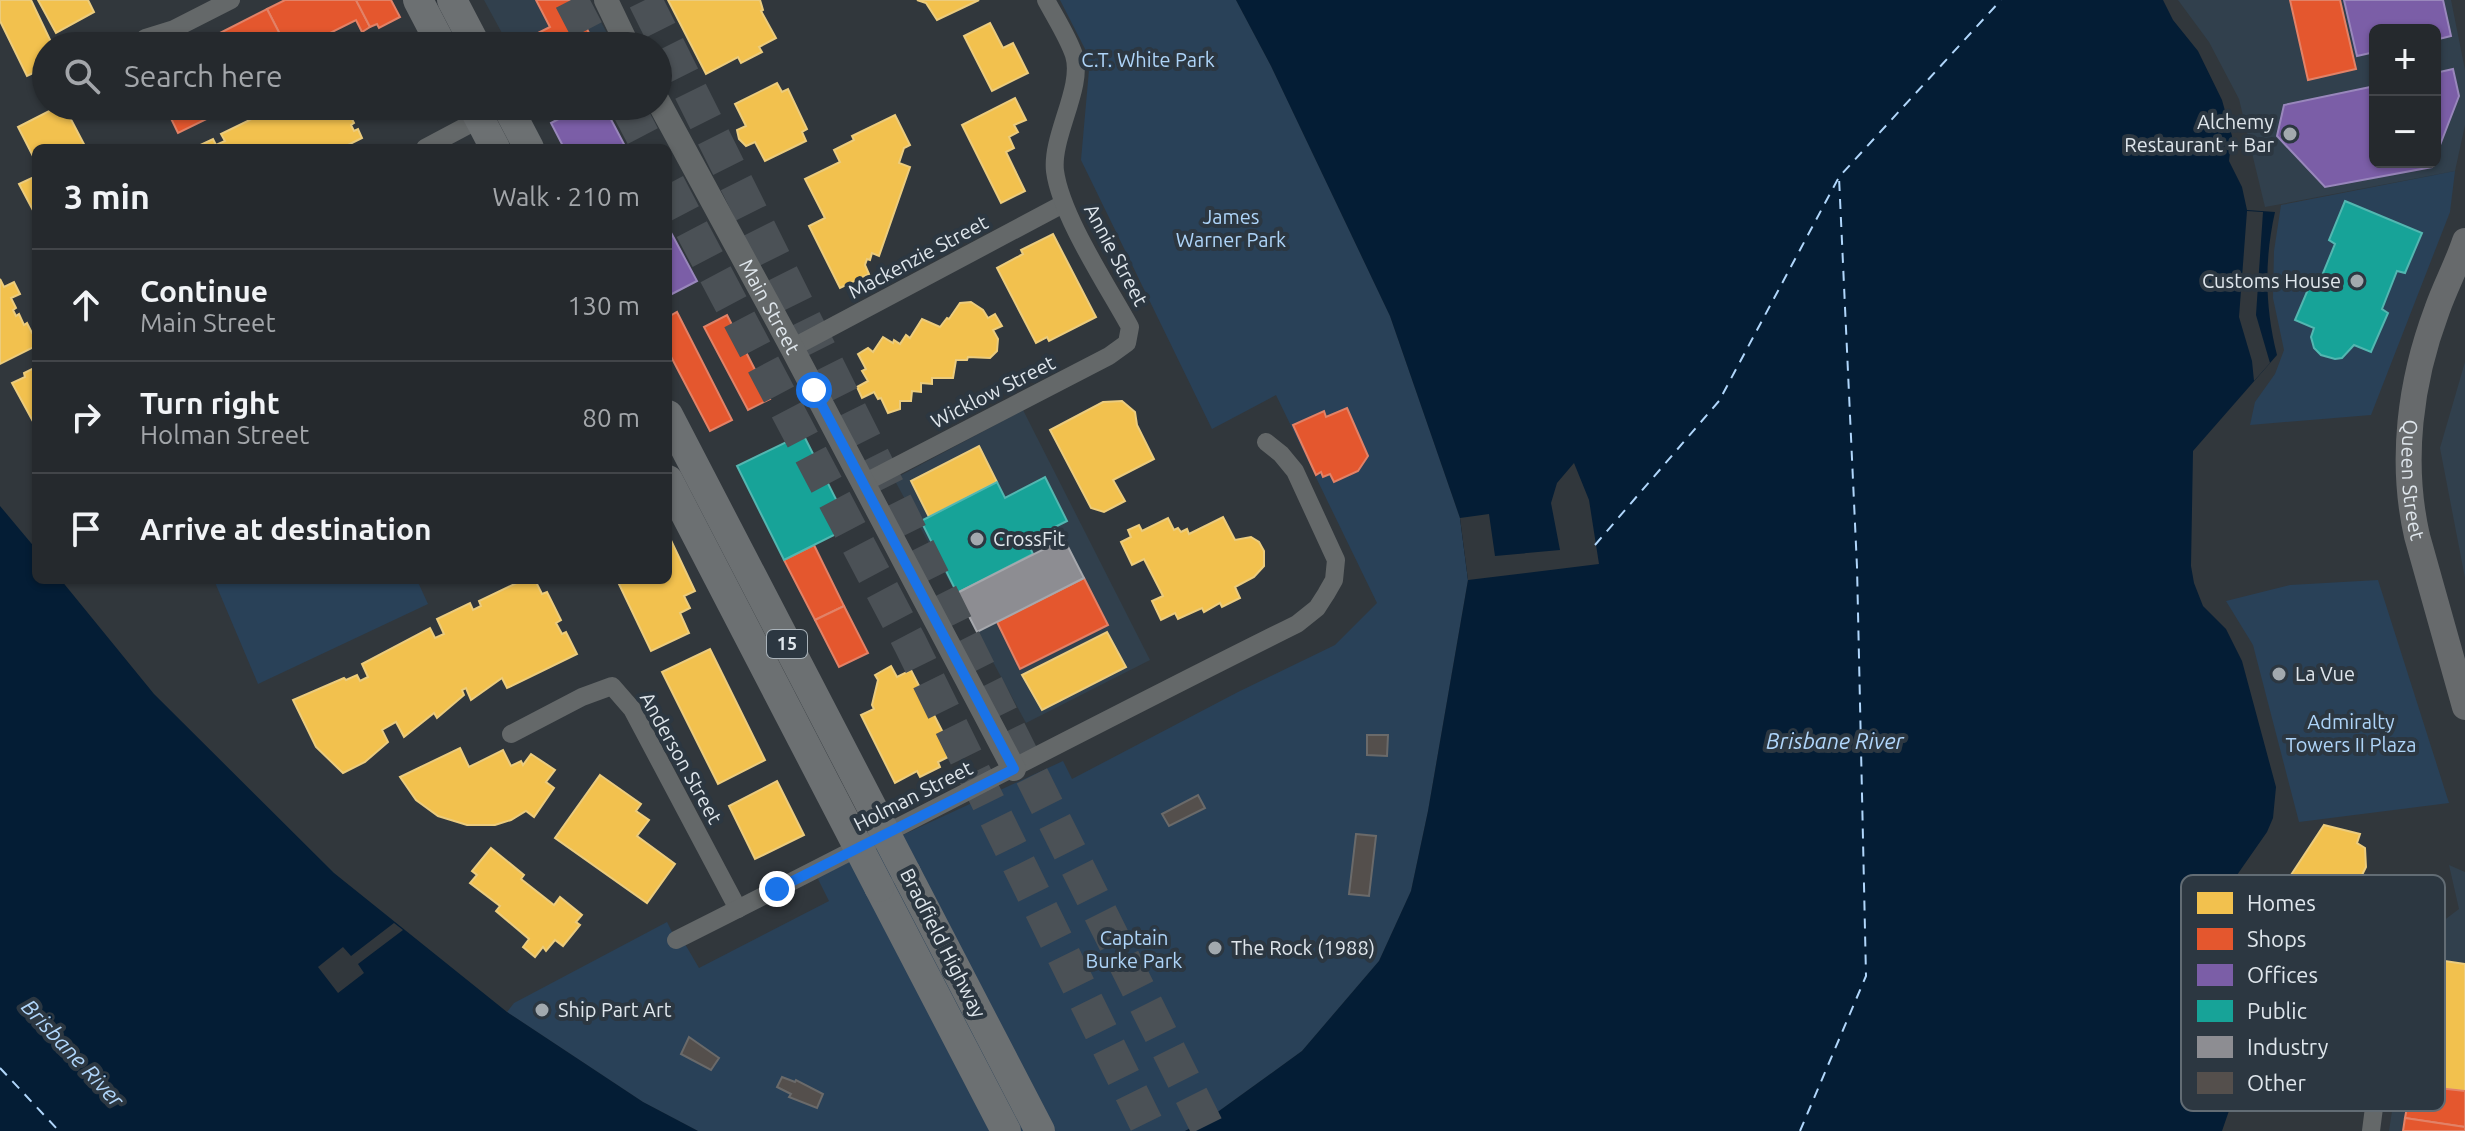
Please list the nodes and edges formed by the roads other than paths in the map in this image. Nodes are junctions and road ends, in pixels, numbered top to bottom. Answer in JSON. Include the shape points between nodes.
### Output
{"nodes":[{"id":1,"x":231,"y":0,"type":"edge"},
{"id":2,"x":418,"y":0,"type":"edge"},
{"id":3,"x":452,"y":0,"type":"edge"},
{"id":4,"x":606,"y":0,"type":"edge"},
{"id":5,"x":1046,"y":0,"type":"edge"},
{"id":6,"x":164,"y":32,"type":"edge"},
{"id":7,"x":435,"y":32,"type":"edge"},
{"id":8,"x":469,"y":32,"type":"edge"},
{"id":9,"x":619,"y":32,"type":"edge"},
{"id":10,"x":479,"y":120,"type":"edge"},
{"id":11,"x":480,"y":120,"type":"edge"},
{"id":12,"x":514,"y":120,"type":"edge"},
{"id":13,"x":668,"y":120,"type":"edge"},
{"id":14,"x":433,"y":144,"type":"edge"},
{"id":15,"x":493,"y":144,"type":"edge"},
{"id":16,"x":527,"y":144,"type":"edge"},
{"id":17,"x":1063,"y":204,"type":"junction"},
{"id":18,"x":2463,"y":249,"type":"edge"},
{"id":19,"x":1130,"y":327,"type":"joint"},
{"id":20,"x":792,"y":348,"type":"junction"},
{"id":21,"x":672,"y":423,"type":"edge"},
{"id":22,"x":1266,"y":442,"type":"dead end"},
{"id":23,"x":862,"y":484,"type":"junction"},
{"id":24,"x":672,"y":488,"type":"edge"},
{"id":25,"x":2465,"y":707,"type":"edge"},
{"id":26,"x":511,"y":734,"type":"dead end"},
{"id":27,"x":1014,"y":769,"type":"junction"},
{"id":28,"x":738,"y":909,"type":"junction"},
{"id":29,"x":676,"y":940,"type":"dead end"},
{"id":30,"x":2374,"y":1111,"type":"edge"},
{"id":31,"x":1006,"y":1131,"type":"edge"},
{"id":32,"x":1040,"y":1131,"type":"edge"},
{"id":33,"x":2371,"y":1131,"type":"edge"}],
"edges":[{"from":1,"to":6,"type":"street"},
{"from":2,"to":7,"type":"highway"},
{"from":3,"to":8,"type":"highway"},
{"from":4,"to":9,"type":"street"},
{"from":5,"to":17,"type":"street","name":"Annie Street","via":[[1075,57],[1055,154]]},
{"from":10,"to":14,"type":"street"},
{"from":11,"to":15,"type":"highway","bridge":true},
{"from":12,"to":16,"type":"highway"},
{"from":13,"to":20,"type":"street","name":"Main Street"},
{"from":17,"to":19,"type":"street","name":"Annie Street"},
{"from":17,"to":20,"type":"street","name":"Mackenzie Street"},
{"from":18,"to":25,"type":"main road","name":"Queen Street","via":[[2420,363],[2408,461],[2417,536]]},
{"from":19,"to":23,"type":"street","name":"Wicklow Street","via":[[1127,343],[1109,356]]},
{"from":20,"to":23,"type":"street","name":"Main Street"},
{"from":21,"to":32,"type":"highway","name":"Bradfield Highway","number":"15","bridge":true},
{"from":22,"to":27,"type":"street","name":"Holman Street","via":[[1295,471],[1336,560],[1334,580],[1317,608],[1297,624]]},
{"from":23,"to":27,"type":"street","name":"Main Street"},
{"from":24,"to":31,"type":"highway","name":"Bradfield Highway","number":"15","bridge":true},
{"from":26,"to":28,"type":"street","name":"Anderson Street","via":[[612,686],[632,709]]},
{"from":27,"to":28,"type":"street","name":"Holman Street"},
{"from":28,"to":29,"type":"street","name":"Holman Street"},
{"from":30,"to":33,"type":"street"}]}
